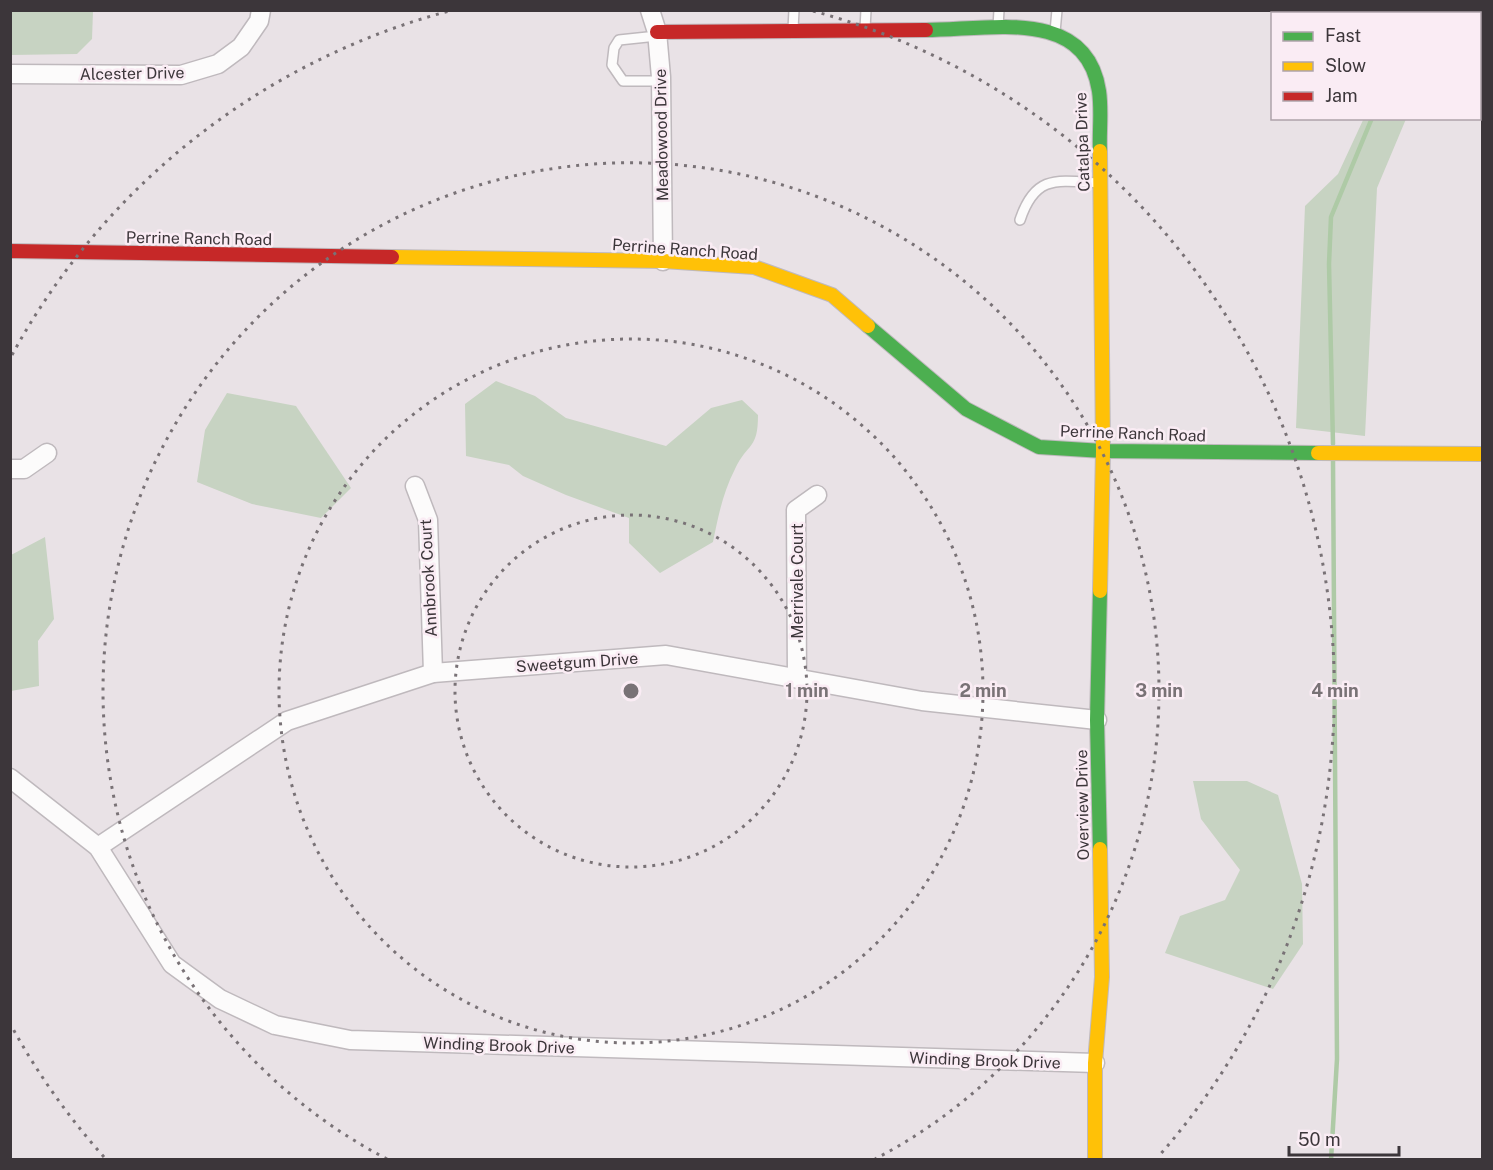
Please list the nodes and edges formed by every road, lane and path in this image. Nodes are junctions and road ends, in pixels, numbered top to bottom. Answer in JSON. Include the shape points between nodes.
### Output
{"nodes":[{"id":1,"x":261,"y":10,"type":"edge"},
{"id":2,"x":650,"y":10,"type":"edge"},
{"id":3,"x":794,"y":10,"type":"edge"},
{"id":4,"x":866,"y":10,"type":"edge"},
{"id":5,"x":999,"y":10,"type":"edge"},
{"id":6,"x":1057,"y":10,"type":"edge"},
{"id":7,"x":998,"y":29,"type":"junction"},
{"id":8,"x":793,"y":31,"type":"junction"},
{"id":9,"x":865,"y":31,"type":"junction"},
{"id":10,"x":1055,"y":33,"type":"junction"},
{"id":11,"x":657,"y":34,"type":"junction"},
{"id":12,"x":10,"y":74,"type":"edge"},
{"id":13,"x":661,"y":81,"type":"junction"},
{"id":14,"x":1100,"y":183,"type":"junction"},
{"id":15,"x":1020,"y":220,"type":"dead end"},
{"id":16,"x":10,"y":251,"type":"edge"},
{"id":17,"x":663,"y":261,"type":"junction"},
{"id":18,"x":1103,"y":451,"type":"junction"},
{"id":19,"x":47,"y":453,"type":"dead end"},
{"id":20,"x":1482,"y":454,"type":"edge"},
{"id":21,"x":10,"y":469,"type":"edge"},
{"id":22,"x":415,"y":486,"type":"dead end"},
{"id":23,"x":817,"y":495,"type":"dead end"},
{"id":24,"x":433,"y":673,"type":"junction"},
{"id":25,"x":797,"y":678,"type":"junction"},
{"id":26,"x":1097,"y":720,"type":"junction"},
{"id":27,"x":10,"y":778,"type":"edge"},
{"id":28,"x":98,"y":847,"type":"junction"},
{"id":29,"x":1095,"y":1063,"type":"junction"},
{"id":30,"x":1095,"y":1160,"type":"edge"}],
"edges":[{"from":1,"to":12,"type":"street","name":"Alcester Drive","via":[[259,21],[241,47],[218,64],[182,75]]},
{"from":2,"to":11,"type":"street","name":"Meadowood Drive"},
{"from":3,"to":8,"type":"lane"},
{"from":4,"to":9,"type":"lane"},
{"from":5,"to":7,"type":"lane"},
{"from":6,"to":10,"type":"lane"},
{"from":7,"to":9,"type":"street","name":"Catalpa Drive"},
{"from":7,"to":10,"type":"street","name":"Catalpa Drive"},
{"from":8,"to":9,"type":"street","name":"Catalpa Drive"},
{"from":8,"to":11,"type":"street","name":"Catalpa Drive"},
{"from":10,"to":14,"type":"street","name":"Catalpa Drive","via":[[1083,51],[1095,72],[1099,93]]},
{"from":11,"to":13,"type":"street","name":"Meadowood Drive"},
{"from":11,"to":13,"type":"lane","via":[[619,40],[612,65],[623,81]]},
{"from":13,"to":17,"type":"street","name":"Meadowood Drive"},
{"from":14,"to":15,"type":"lane","via":[[1045,183],[1026,201]]},
{"from":14,"to":18,"type":"street","name":"Catalpa Drive"},
{"from":16,"to":17,"type":"street","name":"Perrine Ranch Road"},
{"from":17,"to":18,"type":"street","name":"Perrine Ranch Road","via":[[754,267],[832,295],[966,409],[1039,447]]},
{"from":18,"to":20,"type":"street","name":"Perrine Ranch Road"},
{"from":18,"to":26,"type":"street","name":"Overview Drive"},
{"from":19,"to":21,"type":"street","via":[[24,469]]},
{"from":22,"to":24,"type":"street","name":"Annbrook Court","via":[[428,520]]},
{"from":23,"to":25,"type":"street","name":"Merrivale Court","via":[[796,510]]},
{"from":24,"to":25,"type":"street","name":"Sweetgum Drive","via":[[666,655]]},
{"from":24,"to":28,"type":"street","name":"Sweetgum Drive","via":[[287,721]]},
{"from":25,"to":26,"type":"street","name":"Sweetgum Drive","via":[[922,701]]},
{"from":26,"to":29,"type":"street","name":"Overview Drive","via":[[1102,977]]},
{"from":27,"to":28,"type":"street","name":"Winding Brook Drive"},
{"from":28,"to":29,"type":"street","name":"Winding Brook Drive","via":[[172,963],[219,999],[275,1025],[350,1040]]},
{"from":29,"to":30,"type":"street","name":"Overview Drive"}]}
